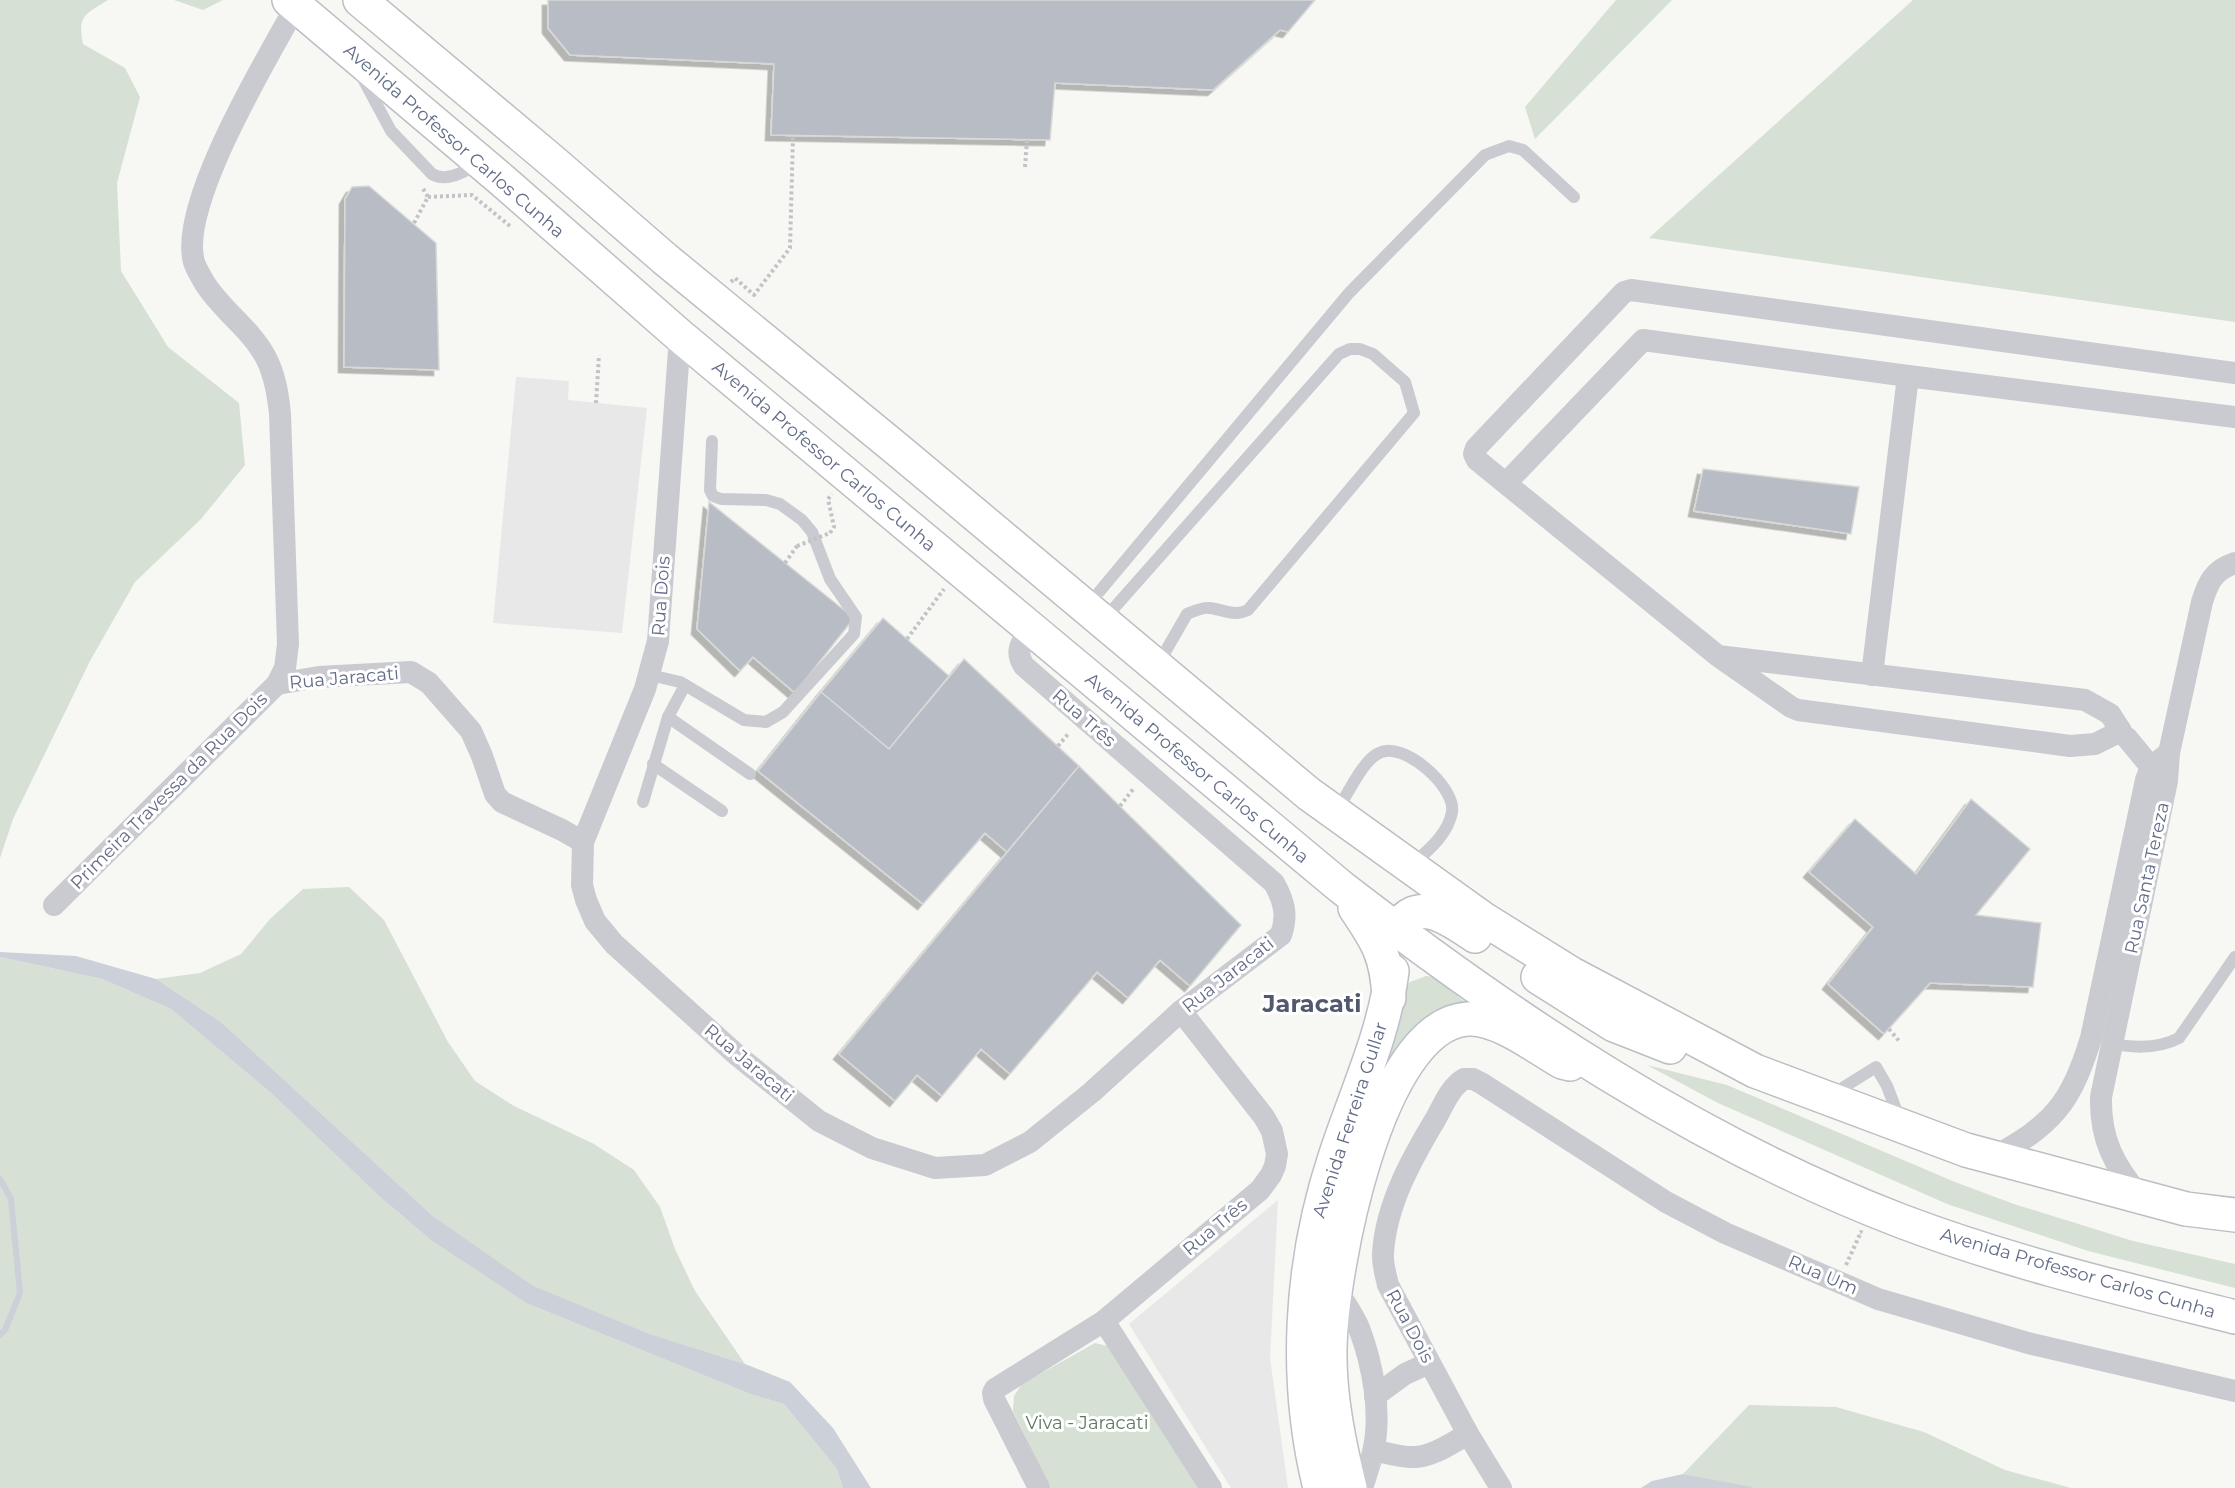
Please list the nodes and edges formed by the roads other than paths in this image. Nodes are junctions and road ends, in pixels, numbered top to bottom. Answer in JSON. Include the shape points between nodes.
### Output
{"nodes":[{"id":1,"x":292,"y":3,"type":"edge"},
{"id":2,"x":367,"y":3,"type":"edge"},
{"id":3,"x":1574,"y":197,"type":"dead end"},
{"id":4,"x":680,"y":336,"type":"junction"},
{"id":5,"x":2235,"y":373,"type":"edge"},
{"id":6,"x":1908,"y":376,"type":"junction"},
{"id":7,"x":2235,"y":417,"type":"edge"},
{"id":8,"x":711,"y":441,"type":"dead end"},
{"id":9,"x":1507,"y":482,"type":"junction"},
{"id":10,"x":2235,"y":563,"type":"edge"},
{"id":11,"x":1099,"y":592,"type":"dead end"},
{"id":12,"x":1114,"y":608,"type":"dead end"},
{"id":13,"x":1030,"y":629,"type":"junction"},
{"id":14,"x":1718,"y":656,"type":"junction"},
{"id":15,"x":1156,"y":667,"type":"junction"},
{"id":16,"x":650,"y":675,"type":"junction"},
{"id":17,"x":1872,"y":675,"type":"junction"},
{"id":18,"x":277,"y":684,"type":"junction"},
{"id":19,"x":686,"y":685,"type":"junction"},
{"id":20,"x":668,"y":717,"type":"junction"},
{"id":21,"x":2124,"y":734,"type":"junction"},
{"id":22,"x":2160,"y":760,"type":"junction"},
{"id":23,"x":653,"y":765,"type":"junction"},
{"id":24,"x":1199,"y":769,"type":"junction"},
{"id":25,"x":750,"y":774,"type":"dead end"},
{"id":26,"x":1176,"y":798,"type":"junction"},
{"id":27,"x":643,"y":802,"type":"dead end"},
{"id":28,"x":722,"y":811,"type":"dead end"},
{"id":29,"x":1335,"y":813,"type":"junction"},
{"id":30,"x":583,"y":842,"type":"junction"},
{"id":31,"x":1410,"y":867,"type":"junction"},
{"id":32,"x":1341,"y":887,"type":"junction"},
{"id":33,"x":1283,"y":898,"type":"joint"},
{"id":34,"x":54,"y":905,"type":"dead end"},
{"id":35,"x":1397,"y":930,"type":"junction"},
{"id":36,"x":2235,"y":957,"type":"edge"},
{"id":37,"x":1389,"y":998,"type":"junction"},
{"id":38,"x":1180,"y":1011,"type":"junction"},
{"id":39,"x":2101,"y":1041,"type":"junction"},
{"id":40,"x":1598,"y":1070,"type":"junction"},
{"id":41,"x":1755,"y":1071,"type":"junction"},
{"id":42,"x":1452,"y":1091,"type":"joint"},
{"id":43,"x":1826,"y":1099,"type":"junction"},
{"id":44,"x":1903,"y":1127,"type":"junction"},
{"id":45,"x":1993,"y":1157,"type":"junction"},
{"id":46,"x":2140,"y":1197,"type":"junction"},
{"id":47,"x":2187,"y":1209,"type":"junction"},
{"id":48,"x":2235,"y":1215,"type":"edge"},
{"id":49,"x":2235,"y":1222,"type":"edge"},
{"id":50,"x":1335,"y":1288,"type":"junction"},
{"id":51,"x":2131,"y":1290,"type":"junction"},
{"id":52,"x":2235,"y":1308,"type":"edge"},
{"id":53,"x":2235,"y":1317,"type":"edge"},
{"id":54,"x":1104,"y":1321,"type":"junction"},
{"id":55,"x":1429,"y":1363,"type":"junction"},
{"id":56,"x":2235,"y":1391,"type":"edge"},
{"id":57,"x":1375,"y":1396,"type":"junction"},
{"id":58,"x":1468,"y":1434,"type":"junction"},
{"id":59,"x":1374,"y":1450,"type":"junction"},
{"id":60,"x":1039,"y":1488,"type":"edge"},
{"id":61,"x":1211,"y":1488,"type":"edge"},
{"id":62,"x":1320,"y":1488,"type":"edge"},
{"id":63,"x":1350,"y":1488,"type":"edge"},
{"id":64,"x":1362,"y":1488,"type":"edge"},
{"id":65,"x":1501,"y":1488,"type":"edge"}],
"edges":[{"from":1,"to":4,"type":"main road","name":"Avenida Professor Carlos Cunha"},
{"from":1,"to":18,"type":"street","name":"Primeira Travessa da Rua Dois","via":[[201,196],[193,242],[194,262],[205,283],[265,356],[276,381],[288,644],[285,668]]},
{"from":2,"to":15,"type":"main road","via":[[665,259]]},
{"from":3,"to":11,"type":"lane","via":[[1523,150],[1509,146],[1485,155],[1349,292]]},
{"from":4,"to":13,"type":"main road","name":"Avenida Professor Carlos Cunha"},
{"from":4,"to":16,"type":"street","name":"Rua Dois","via":[[658,641]]},
{"from":5,"to":9,"type":"street","via":[[1627,291],[1476,448],[1477,460]]},
{"from":6,"to":7,"type":"street"},
{"from":6,"to":9,"type":"street","via":[[1643,340]]},
{"from":6,"to":17,"type":"street"},
{"from":8,"to":19,"type":"lane","via":[[713,496],[766,500],[780,504],[802,520],[812,532],[830,579],[856,617],[854,634],[783,712],[766,722],[744,720]]},
{"from":9,"to":14,"type":"street"},
{"from":10,"to":22,"type":"street","name":"Rua Santa Tereza","via":[[2214,574],[2207,586]]},
{"from":12,"to":15,"type":"lane","via":[[1339,354],[1360,349],[1373,354],[1405,382],[1414,413],[1248,610],[1232,614],[1208,608],[1187,614]]},
{"from":13,"to":24,"type":"main road","name":"Avenida Professor Carlos Cunha"},
{"from":13,"to":26,"type":"street","name":"Rua Três","via":[[1019,647],[1024,666]]},
{"from":14,"to":17,"type":"street"},
{"from":14,"to":21,"type":"street","via":[[1798,710],[2070,746],[2095,744]]},
{"from":15,"to":29,"type":"main road"},
{"from":16,"to":19,"type":"lane"},
{"from":16,"to":30,"type":"street","name":"Rua Dois"},
{"from":17,"to":21,"type":"street","via":[[2085,700],[2110,714]]},
{"from":18,"to":30,"type":"street","name":"Rua Jaracati","via":[[319,677],[411,672],[429,683],[471,731],[495,794],[502,802]]},
{"from":18,"to":34,"type":"street","name":"Primeira Travessa da Rua Dois"},
{"from":19,"to":20,"type":"lane"},
{"from":20,"to":23,"type":"lane"},
{"from":20,"to":25,"type":"lane"},
{"from":21,"to":22,"type":"street"},
{"from":22,"to":39,"type":"street","name":"Rua Santa Tereza","via":[[2167,781]]},
{"from":23,"to":27,"type":"lane"},
{"from":23,"to":28,"type":"lane"},
{"from":24,"to":26,"type":"street"},
{"from":24,"to":32,"type":"main road","name":"Avenida Professor Carlos Cunha"},
{"from":26,"to":33,"type":"street","name":"Rua Três","via":[[1274,883]]},
{"from":29,"to":31,"type":"main road"},
{"from":29,"to":31,"type":"lane","via":[[1368,760],[1378,753],[1396,750],[1411,758],[1444,787],[1452,811],[1441,837]]},
{"from":30,"to":38,"type":"street","name":"Rua Jaracati","via":[[582,885],[595,921],[646,974],[819,1121],[872,1148],[935,1168],[985,1165],[1030,1142],[1092,1092]]},
{"from":31,"to":41,"type":"main road","via":[[1572,974]]},
{"from":32,"to":35,"type":"main road","name":"Avenida Professor Carlos Cunha"},
{"from":32,"to":37,"type":"main road","via":[[1380,947]]},
{"from":33,"to":38,"type":"street","name":"Rua Jaracati","via":[[1285,922],[1281,935]]},
{"from":35,"to":37,"type":"main road","name":"Avenida Ferreira Gullar"},
{"from":35,"to":40,"type":"main road","name":"Avenida Professor Carlos Cunha"},
{"from":35,"to":41,"type":"main road","via":[[1414,912],[1440,914],[1614,1025],[1670,1047]]},
{"from":36,"to":39,"type":"lane","via":[[2179,1038],[2146,1047]]},
{"from":37,"to":62,"type":"main road","name":"Avenida Ferreira Gullar","via":[[1335,1157],[1310,1256],[1305,1302],[1305,1377]]},
{"from":38,"to":54,"type":"street","name":"Rua Três","via":[[1264,1117],[1275,1142],[1275,1166],[1260,1190]]},
{"from":39,"to":45,"type":"street","name":"Rua Santa Tereza","via":[[2055,1113],[2026,1138]]},
{"from":39,"to":46,"type":"street","name":"Rua Santa Tereza","via":[[2100,1120],[2112,1158]]},
{"from":40,"to":50,"type":"main road","name":"Avenida Ferreira Gullar","via":[[1562,1062],[1491,1021],[1453,1021],[1429,1036],[1407,1063],[1375,1129],[1341,1251]]},
{"from":40,"to":51,"type":"main road","name":"Avenida Professor Carlos Cunha","via":[[1726,1141],[1901,1221],[1996,1253]]},
{"from":41,"to":43,"type":"main road"},
{"from":42,"to":55,"type":"street","name":"Rua Dois","via":[[1400,1186],[1383,1253],[1388,1285]]},
{"from":42,"to":56,"type":"street","name":"Rua Um","via":[[1464,1078],[1473,1079],[1666,1202],[1725,1233],[1878,1299],[2028,1343]]},
{"from":43,"to":44,"type":"main road"},
{"from":43,"to":44,"type":"lane","via":[[1875,1067]]},
{"from":44,"to":45,"type":"main road"},
{"from":45,"to":46,"type":"main road"},
{"from":46,"to":47,"type":"main road"},
{"from":47,"to":48,"type":"main road"},
{"from":47,"to":49,"type":"main road"},
{"from":50,"to":57,"type":"street","via":[[1359,1328]]},
{"from":50,"to":63,"type":"main road","name":"Avenida Ferreira Gullar","via":[[1330,1350],[1332,1385]]},
{"from":51,"to":52,"type":"main road"},
{"from":51,"to":53,"type":"main road","name":"Avenida Professor Carlos Cunha"},
{"from":54,"to":60,"type":"street","name":"Rua Três","via":[[993,1393]]},
{"from":54,"to":61,"type":"street"},
{"from":55,"to":57,"type":"street"},
{"from":55,"to":58,"type":"street","name":"Rua Dois"},
{"from":57,"to":59,"type":"street"},
{"from":58,"to":59,"type":"street","via":[[1417,1458]]},
{"from":58,"to":65,"type":"street","name":"Rua Dois"},
{"from":59,"to":64,"type":"street"}]}
